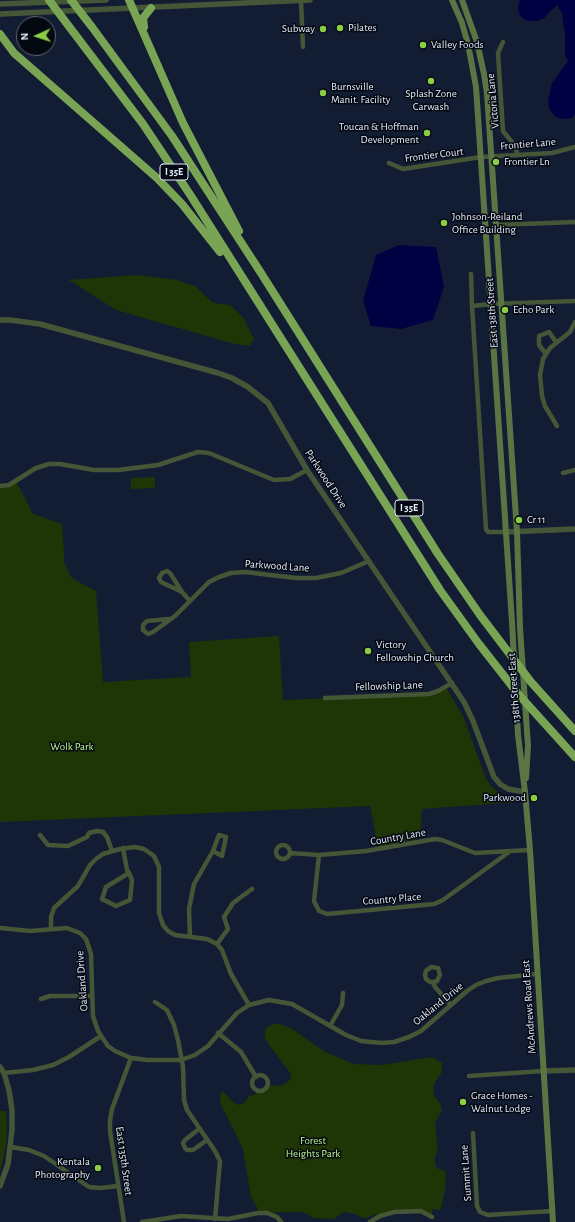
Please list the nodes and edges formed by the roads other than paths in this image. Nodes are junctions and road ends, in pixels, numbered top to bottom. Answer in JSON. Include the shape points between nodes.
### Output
{"nodes":[{"id":1,"x":49,"y":0,"type":"edge"},
{"id":2,"x":71,"y":0,"type":"edge"},
{"id":3,"x":106,"y":0,"type":"edge"},
{"id":4,"x":129,"y":0,"type":"edge"},
{"id":5,"x":310,"y":0,"type":"edge"},
{"id":6,"x":452,"y":0,"type":"edge"},
{"id":7,"x":462,"y":0,"type":"edge"},
{"id":8,"x":301,"y":1,"type":"edge"},
{"id":9,"x":0,"y":4,"type":"edge"},
{"id":10,"x":151,"y":8,"type":"junction"},
{"id":11,"x":133,"y":9,"type":"junction"},
{"id":12,"x":0,"y":14,"type":"edge"},
{"id":13,"x":0,"y":34,"type":"edge"},
{"id":14,"x":503,"y":42,"type":"dead end"},
{"id":15,"x":0,"y":44,"type":"edge"},
{"id":16,"x":303,"y":47,"type":"dead end"},
{"id":17,"x":152,"y":51,"type":"junction"},
{"id":18,"x":14,"y":53,"type":"junction"},
{"id":19,"x":575,"y":147,"type":"edge"},
{"id":20,"x":517,"y":155,"type":"junction"},
{"id":21,"x":490,"y":156,"type":"junction"},
{"id":22,"x":481,"y":157,"type":"junction"},
{"id":23,"x":389,"y":163,"type":"dead end"},
{"id":24,"x":575,"y":222,"type":"edge"},
{"id":25,"x":495,"y":225,"type":"junction"},
{"id":26,"x":261,"y":273,"type":"junction"},
{"id":27,"x":471,"y":274,"type":"dead end"},
{"id":28,"x":575,"y":301,"type":"edge"},
{"id":29,"x":491,"y":304,"type":"junction"},
{"id":30,"x":501,"y":304,"type":"junction"},
{"id":31,"x":472,"y":306,"type":"junction"},
{"id":32,"x":263,"y":310,"type":"junction"},
{"id":33,"x":0,"y":320,"type":"edge"},
{"id":34,"x":575,"y":322,"type":"edge"},
{"id":35,"x":556,"y":342,"type":"junction"},
{"id":36,"x":546,"y":354,"type":"junction"},
{"id":37,"x":557,"y":426,"type":"dead end"},
{"id":38,"x":306,"y":470,"type":"junction"},
{"id":39,"x":575,"y":470,"type":"edge"},
{"id":40,"x":563,"y":473,"type":"dead end"},
{"id":41,"x":0,"y":486,"type":"edge"},
{"id":42,"x":575,"y":529,"type":"edge"},
{"id":43,"x":506,"y":532,"type":"junction"},
{"id":44,"x":517,"y":532,"type":"junction"},
{"id":45,"x":369,"y":561,"type":"junction"},
{"id":46,"x":182,"y":592,"type":"junction"},
{"id":47,"x":190,"y":601,"type":"junction"},
{"id":48,"x":169,"y":619,"type":"junction"},
{"id":49,"x":512,"y":622,"type":"joint"},
{"id":50,"x":520,"y":628,"type":"joint"},
{"id":51,"x":452,"y":683,"type":"junction"},
{"id":52,"x":325,"y":698,"type":"dead end"},
{"id":53,"x":575,"y":731,"type":"edge"},
{"id":54,"x":518,"y":735,"type":"joint"},
{"id":55,"x":528,"y":746,"type":"joint"},
{"id":56,"x":575,"y":757,"type":"edge"},
{"id":57,"x":525,"y":792,"type":"junction"},
{"id":58,"x":40,"y":835,"type":"dead end"},
{"id":59,"x":123,"y":848,"type":"junction"},
{"id":60,"x":530,"y":850,"type":"junction"},
{"id":61,"x":112,"y":851,"type":"junction"},
{"id":62,"x":213,"y":851,"type":"dead end"},
{"id":63,"x":290,"y":852,"type":"dead end"},
{"id":64,"x":509,"y":852,"type":"junction"},
{"id":65,"x":319,"y":855,"type":"junction"},
{"id":66,"x":129,"y":873,"type":"junction"},
{"id":67,"x":252,"y":889,"type":"dead end"},
{"id":68,"x":0,"y":928,"type":"edge"},
{"id":69,"x":51,"y":929,"type":"junction"},
{"id":70,"x":190,"y":937,"type":"junction"},
{"id":71,"x":217,"y":944,"type":"junction"},
{"id":72,"x":536,"y":974,"type":"junction"},
{"id":73,"x":433,"y":982,"type":"dead end"},
{"id":74,"x":343,"y":993,"type":"dead end"},
{"id":75,"x":92,"y":996,"type":"junction"},
{"id":76,"x":41,"y":999,"type":"dead end"},
{"id":77,"x":155,"y":1002,"type":"dead end"},
{"id":78,"x":249,"y":1005,"type":"junction"},
{"id":79,"x":451,"y":1005,"type":"junction"},
{"id":80,"x":330,"y":1026,"type":"junction"},
{"id":81,"x":218,"y":1033,"type":"junction"},
{"id":82,"x":101,"y":1036,"type":"junction"},
{"id":83,"x":131,"y":1058,"type":"junction"},
{"id":84,"x":181,"y":1060,"type":"junction"},
{"id":85,"x":0,"y":1067,"type":"edge"},
{"id":86,"x":575,"y":1070,"type":"edge"},
{"id":87,"x":543,"y":1071,"type":"junction"},
{"id":88,"x":4,"y":1073,"type":"junction"},
{"id":89,"x":469,"y":1076,"type":"dead end"},
{"id":90,"x":256,"y":1077,"type":"dead end"},
{"id":91,"x":199,"y":1128,"type":"junction"},
{"id":92,"x":473,"y":1133,"type":"dead end"},
{"id":93,"x":207,"y":1140,"type":"junction"},
{"id":94,"x":11,"y":1147,"type":"junction"},
{"id":95,"x":0,"y":1186,"type":"edge"},
{"id":96,"x":118,"y":1186,"type":"junction"},
{"id":97,"x":552,"y":1211,"type":"junction"},
{"id":98,"x":432,"y":1217,"type":"dead end"},
{"id":99,"x":215,"y":1219,"type":"junction"},
{"id":100,"x":124,"y":1222,"type":"edge"},
{"id":101,"x":142,"y":1222,"type":"edge"},
{"id":102,"x":281,"y":1222,"type":"edge"},
{"id":103,"x":370,"y":1222,"type":"edge"},
{"id":104,"x":553,"y":1222,"type":"edge"}],
"edges":[{"from":1,"to":32,"type":"highway","number":"I 35E","via":[[143,124]]},
{"from":2,"to":26,"type":"highway","number":"I 35E","via":[[172,136]]},
{"from":3,"to":9,"type":"street"},
{"from":4,"to":11,"type":"highway"},
{"from":5,"to":8,"type":"street"},
{"from":6,"to":22,"type":"main road","name":"East 138th Street","via":[[462,23],[472,60]]},
{"from":7,"to":21,"type":"main road","name":"East 138th Street","via":[[477,42],[484,74]]},
{"from":8,"to":10,"type":"street"},
{"from":8,"to":16,"type":"street"},
{"from":10,"to":11,"type":"street"},
{"from":10,"to":17,"type":"highway","via":[[143,22]]},
{"from":11,"to":12,"type":"street"},
{"from":11,"to":17,"type":"highway"},
{"from":13,"to":18,"type":"highway"},
{"from":14,"to":20,"type":"street","name":"Victoria Lane","via":[[498,53],[503,131],[516,146]]},
{"from":15,"to":18,"type":"highway"},
{"from":17,"to":26,"type":"highway","via":[[183,123]]},
{"from":18,"to":32,"type":"highway","via":[[157,178],[212,241]]},
{"from":19,"to":20,"type":"street","name":"Frontier Lane","via":[[552,153]]},
{"from":20,"to":21,"type":"street","name":"Frontier Lane"},
{"from":21,"to":22,"type":"street","name":"Frontier Lane"},
{"from":21,"to":25,"type":"main road","name":"East 138th Street"},
{"from":22,"to":23,"type":"street","name":"Frontier Court","via":[[403,169]]},
{"from":22,"to":29,"type":"main road","name":"East 138th Street"},
{"from":24,"to":25,"type":"street"},
{"from":25,"to":30,"type":"main road","name":"East 138th Street"},
{"from":26,"to":53,"type":"highway","number":"I 35E","via":[[459,585],[531,682]]},
{"from":27,"to":31,"type":"street"},
{"from":28,"to":30,"type":"street"},
{"from":29,"to":30,"type":"street"},
{"from":29,"to":31,"type":"street"},
{"from":29,"to":43,"type":"main road","name":"East 138th Street"},
{"from":30,"to":44,"type":"main road","name":"East 138th Street"},
{"from":31,"to":43,"type":"street","via":[[486,529],[488,532]]},
{"from":32,"to":56,"type":"highway","number":"I 35E","via":[[440,590],[519,695]]},
{"from":33,"to":38,"type":"street","name":"Parkwood Drive","via":[[40,324],[232,378],[268,403]]},
{"from":34,"to":35,"type":"street","via":[[570,332]]},
{"from":35,"to":36,"type":"street"},
{"from":35,"to":36,"type":"street","via":[[549,332],[539,336],[539,345]]},
{"from":36,"to":37,"type":"street","via":[[540,375],[542,396]]},
{"from":38,"to":41,"type":"street","via":[[290,479],[274,480],[208,453],[198,452],[158,464],[118,470],[94,470],[49,464]]},
{"from":38,"to":45,"type":"street","name":"Parkwood Drive"},
{"from":39,"to":40,"type":"street"},
{"from":42,"to":44,"type":"street"},
{"from":43,"to":44,"type":"street"},
{"from":43,"to":49,"type":"main road","name":"East 138th Street"},
{"from":44,"to":50,"type":"main road","name":"East 138th Street"},
{"from":45,"to":47,"type":"street","name":"Parkwood Lane","via":[[342,573],[316,578],[230,573],[209,582]]},
{"from":45,"to":51,"type":"street","name":"Parkwood Drive"},
{"from":46,"to":46,"type":"street","via":[[170,573],[162,573],[162,583]]},
{"from":46,"to":47,"type":"street"},
{"from":47,"to":48,"type":"street","name":"Parkwood Lane"},
{"from":48,"to":48,"type":"street","name":"Parkwood Lane","via":[[147,621],[143,625],[144,630],[152,634]]},
{"from":49,"to":54,"type":"main road","name":"138th Street East"},
{"from":50,"to":55,"type":"main road","name":"138th Street East"},
{"from":51,"to":52,"type":"street","name":"Fellowship Lane","via":[[429,694]]},
{"from":51,"to":57,"type":"street","name":"Parkwood Drive","via":[[473,721],[494,777],[508,789]]},
{"from":54,"to":57,"type":"main road","name":"McAndrews Road East"},
{"from":55,"to":57,"type":"main road","name":"McAndrews Road East"},
{"from":57,"to":60,"type":"main road","name":"McAndrews Road East"},
{"from":58,"to":61,"type":"street","via":[[48,845],[68,846],[90,833],[103,832]]},
{"from":59,"to":61,"type":"street"},
{"from":59,"to":66,"type":"street"},
{"from":59,"to":70,"type":"street","via":[[144,849],[154,856],[159,866],[158,913],[163,925],[175,935]]},
{"from":60,"to":64,"type":"street","name":"Country Lane"},
{"from":60,"to":72,"type":"main road","name":"McAndrews Road East"},
{"from":61,"to":69,"type":"street","via":[[96,859],[78,886],[54,908]]},
{"from":62,"to":70,"type":"street","via":[[194,884],[189,909]]},
{"from":63,"to":65,"type":"street","name":"Country Lane"},
{"from":64,"to":65,"type":"street","name":"Country Lane","via":[[474,853],[435,839],[378,849]]},
{"from":64,"to":65,"type":"street","name":"Country Place","via":[[434,904],[328,914],[319,911],[314,902]]},
{"from":66,"to":66,"type":"street","via":[[132,880],[130,900],[116,906],[102,899],[106,887]]},
{"from":67,"to":71,"type":"street","via":[[233,903],[224,917],[228,930]]},
{"from":68,"to":69,"type":"street","name":"Oakland Drive","via":[[21,931]]},
{"from":69,"to":75,"type":"street","name":"Oakland Drive","via":[[67,928],[80,933],[86,939],[91,954]]},
{"from":70,"to":71,"type":"street","via":[[207,939]]},
{"from":71,"to":78,"type":"street"},
{"from":72,"to":79,"type":"street","name":"Oakland Drive","via":[[486,981],[467,991]]},
{"from":72,"to":87,"type":"main road","name":"McAndrews Road East"},
{"from":73,"to":79,"type":"street"},
{"from":74,"to":80,"type":"street","via":[[342,1005]]},
{"from":75,"to":76,"type":"street","via":[[50,996]]},
{"from":75,"to":82,"type":"street","name":"Oakland Drive","via":[[94,1022]]},
{"from":77,"to":84,"type":"street","via":[[170,1014]]},
{"from":78,"to":80,"type":"street","name":"Oakland Drive","via":[[269,1000],[292,1004]]},
{"from":78,"to":81,"type":"street","name":"Oakland Drive","via":[[231,1018]]},
{"from":79,"to":80,"type":"street","name":"Oakland Drive","via":[[421,1031],[394,1042],[361,1041]]},
{"from":81,"to":84,"type":"street","name":"Oakland Drive","via":[[208,1046],[195,1055]]},
{"from":81,"to":90,"type":"street","via":[[241,1052]]},
{"from":82,"to":83,"type":"street","name":"Oakland Drive","via":[[108,1046]]},
{"from":82,"to":88,"type":"street","via":[[53,1065]]},
{"from":83,"to":84,"type":"street","name":"Oakland Drive"},
{"from":83,"to":96,"type":"street","name":"East 135th Street","via":[[110,1120]]},
{"from":84,"to":91,"type":"street","via":[[185,1105]]},
{"from":85,"to":88,"type":"street"},
{"from":86,"to":87,"type":"street"},
{"from":87,"to":89,"type":"street"},
{"from":87,"to":97,"type":"main road","name":"McAndrews Road East"},
{"from":88,"to":94,"type":"street","via":[[12,1110]]},
{"from":91,"to":93,"type":"street"},
{"from":91,"to":93,"type":"street","via":[[184,1140],[185,1148],[192,1150]]},
{"from":92,"to":97,"type":"street","name":"Summit Lane","via":[[477,1206],[480,1212],[488,1215]]},
{"from":93,"to":99,"type":"street","via":[[220,1161]]},
{"from":94,"to":95,"type":"street"},
{"from":94,"to":96,"type":"street","via":[[44,1156],[89,1187]]},
{"from":96,"to":100,"type":"street","name":"East 135th Street"},
{"from":97,"to":104,"type":"main road","name":"McAndrews Road East"},
{"from":98,"to":103,"type":"street","via":[[420,1211],[394,1212]]},
{"from":99,"to":101,"type":"street","via":[[181,1216]]},
{"from":99,"to":102,"type":"street","via":[[267,1213],[277,1217]]}]}
